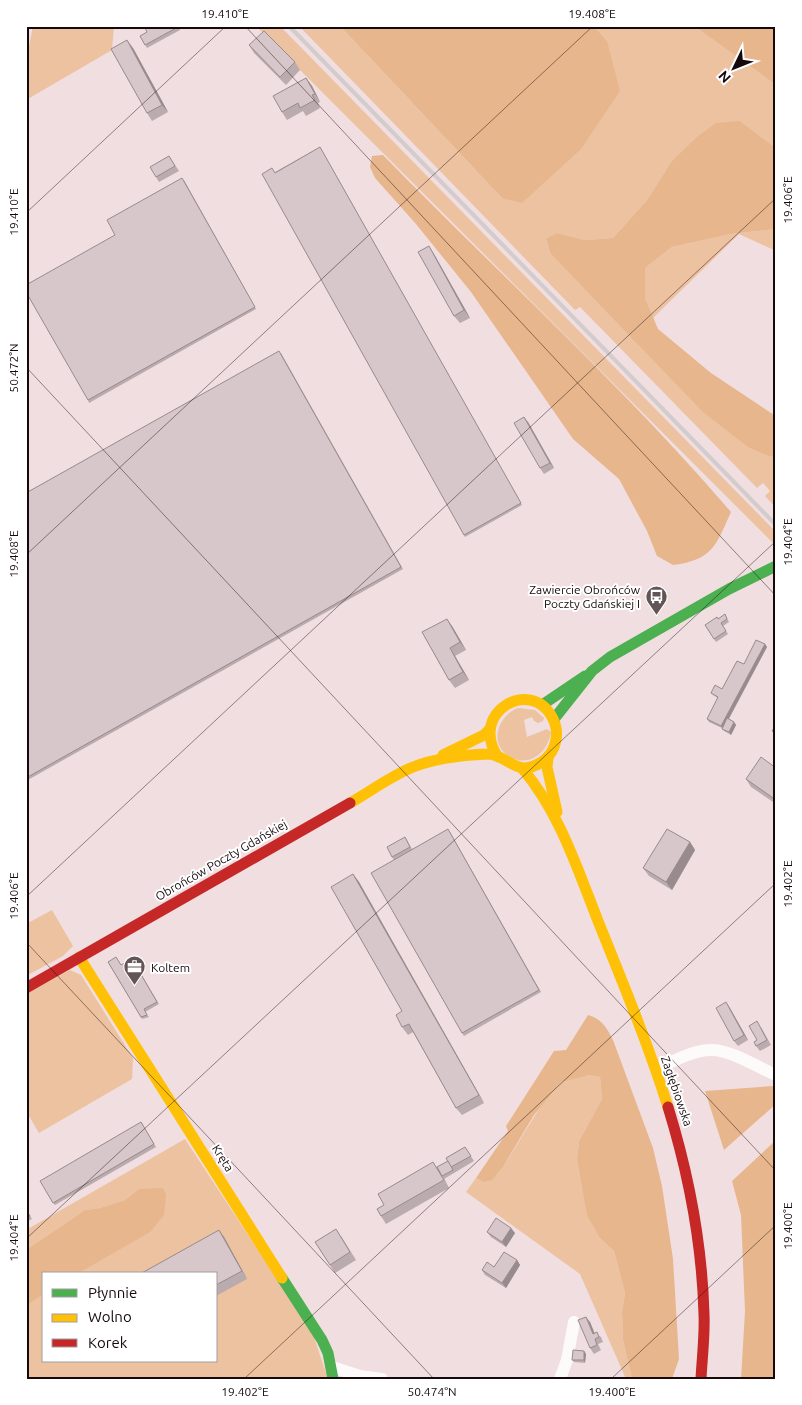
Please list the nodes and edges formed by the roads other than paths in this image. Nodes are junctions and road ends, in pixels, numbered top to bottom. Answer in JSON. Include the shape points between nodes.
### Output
{"nodes":[{"id":1,"x":776,"y":566,"type":"edge"},
{"id":2,"x":592,"y":671,"type":"junction"},
{"id":3,"x":542,"y":705,"type":"junction"},
{"id":4,"x":554,"y":720,"type":"junction"},
{"id":5,"x":490,"y":729,"type":"junction"},
{"id":6,"x":498,"y":757,"type":"junction"},
{"id":7,"x":548,"y":758,"type":"junction"},
{"id":8,"x":432,"y":761,"type":"junction"},
{"id":9,"x":522,"y":768,"type":"junction"},
{"id":10,"x":560,"y":827,"type":"junction"},
{"id":11,"x":79,"y":957,"type":"junction"},
{"id":12,"x":26,"y":988,"type":"edge"},
{"id":13,"x":656,"y":1069,"type":"junction"},
{"id":14,"x":776,"y":1075,"type":"edge"},
{"id":15,"x":574,"y":1322,"type":"dead end"},
{"id":16,"x":333,"y":1373,"type":"edge"},
{"id":17,"x":382,"y":1379,"type":"edge"},
{"id":18,"x":560,"y":1379,"type":"edge"},
{"id":19,"x":701,"y":1379,"type":"edge"}],
"edges":[{"from":1,"to":2,"type":"main road","via":[[621,650]]},
{"from":2,"to":3,"type":"main road"},
{"from":2,"to":4,"type":"main road"},
{"from":3,"to":4,"type":"main road"},
{"from":3,"to":5,"type":"main road","via":[[525,700],[511,702],[496,714]]},
{"from":4,"to":7,"type":"main road","via":[[558,735]]},
{"from":5,"to":6,"type":"main road","via":[[490,741]]},
{"from":5,"to":8,"type":"main road","name":"Obrońców Poczty Gdańskiej"},
{"from":6,"to":8,"type":"main road","name":"Obrońców Poczty Gdańskiej","via":[[489,754]]},
{"from":6,"to":9,"type":"main road"},
{"from":7,"to":9,"type":"main road"},
{"from":7,"to":10,"type":"main road","name":"Zagłębiowska"},
{"from":8,"to":11,"type":"main road","name":"Obrońców Poczty Gdańskiej","via":[[396,777]]},
{"from":9,"to":10,"type":"main road","name":"Zagłębiowska"},
{"from":10,"to":13,"type":"main road","name":"Zagłębiowska"},
{"from":11,"to":12,"type":"main road","name":"Obrońców Poczty Gdańskiej"},
{"from":11,"to":16,"type":"main road","name":"Kręta","via":[[322,1340]]},
{"from":13,"to":14,"type":"street","via":[[712,1050]]},
{"from":13,"to":19,"type":"main road","name":"Zagłębiowska","via":[[686,1164],[700,1234],[705,1303]]},
{"from":15,"to":18,"type":"street"},
{"from":16,"to":17,"type":"street"}]}
